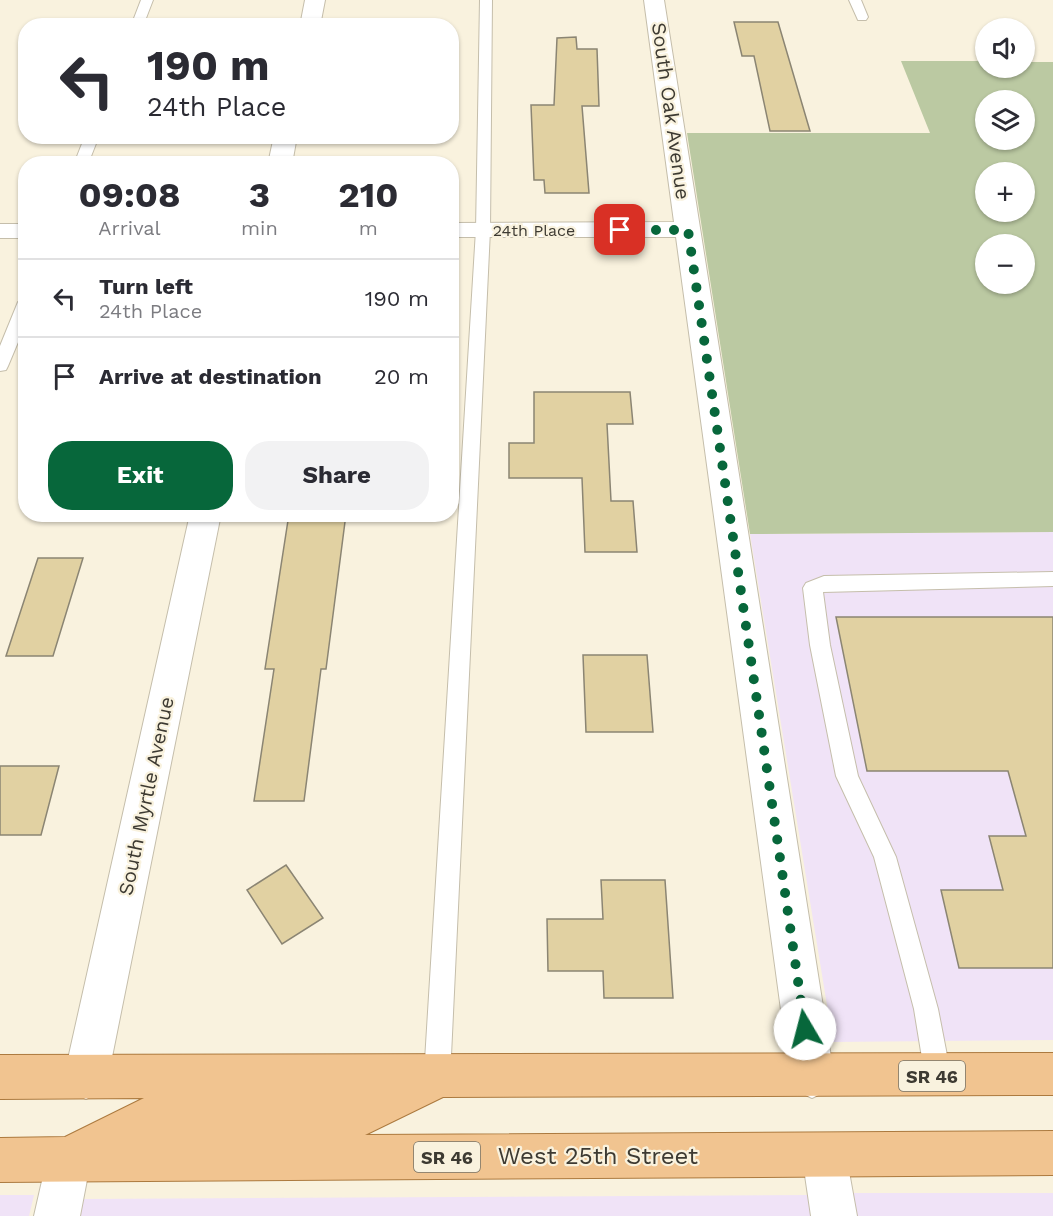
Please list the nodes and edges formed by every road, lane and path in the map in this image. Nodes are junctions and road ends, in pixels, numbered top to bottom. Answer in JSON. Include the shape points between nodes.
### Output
{"nodes":[{"id":1,"x":147,"y":0,"type":"edge"},
{"id":2,"x":315,"y":0,"type":"edge"},
{"id":3,"x":486,"y":0,"type":"edge"},
{"id":4,"x":654,"y":0,"type":"edge"},
{"id":5,"x":855,"y":0,"type":"edge"},
{"id":6,"x":862,"y":17,"type":"dead end"},
{"id":7,"x":140,"y":18,"type":"edge"},
{"id":8,"x":312,"y":18,"type":"edge"},
{"id":9,"x":459,"y":230,"type":"edge"},
{"id":10,"x":483,"y":230,"type":"junction"},
{"id":11,"x":688,"y":230,"type":"junction"},
{"id":12,"x":0,"y":231,"type":"edge"},
{"id":13,"x":18,"y":231,"type":"edge"},
{"id":14,"x":18,"y":322,"type":"edge"},
{"id":15,"x":0,"y":366,"type":"edge"},
{"id":16,"x":204,"y":522,"type":"edge"},
{"id":17,"x":1053,"y":579,"type":"edge"},
{"id":18,"x":1053,"y":1074,"type":"edge"},
{"id":19,"x":938,"y":1076,"type":"junction"},
{"id":20,"x":0,"y":1077,"type":"edge"},
{"id":21,"x":86,"y":1077,"type":"junction"},
{"id":22,"x":437,"y":1077,"type":"junction"},
{"id":23,"x":812,"y":1077,"type":"junction"},
{"id":24,"x":1053,"y":1153,"type":"edge"},
{"id":25,"x":824,"y":1155,"type":"junction"},
{"id":26,"x":69,"y":1159,"type":"junction"},
{"id":27,"x":0,"y":1160,"type":"edge"},
{"id":28,"x":57,"y":1216,"type":"edge"},
{"id":29,"x":834,"y":1216,"type":"edge"}],
"edges":[{"from":1,"to":7,"type":"lane"},
{"from":2,"to":8,"type":"street"},
{"from":3,"to":10,"type":"lane"},
{"from":4,"to":11,"type":"street","name":"South Oak Avenue"},
{"from":5,"to":6,"type":"lane"},
{"from":9,"to":10,"type":"street","name":"24th Place"},
{"from":10,"to":11,"type":"street","name":"24th Place"},
{"from":10,"to":22,"type":"lane"},
{"from":11,"to":23,"type":"street","name":"South Oak Avenue"},
{"from":12,"to":13,"type":"street"},
{"from":14,"to":15,"type":"lane"},
{"from":16,"to":21,"type":"street","name":"South Myrtle Avenue"},
{"from":17,"to":19,"type":"lane","via":[[824,583],[813,588],[820,645],[847,776],[885,857],[926,1009]]},
{"from":18,"to":19,"type":"main road","number":"SR 46"},
{"from":19,"to":23,"type":"main road","number":"SR 46"},
{"from":20,"to":21,"type":"main road","number":"SR 46"},
{"from":21,"to":22,"type":"main road","number":"SR 46"},
{"from":22,"to":23,"type":"main road","number":"SR 46"},
{"from":22,"to":26,"type":"main road","via":[[351,1119],[144,1120]]},
{"from":24,"to":25,"type":"main road","name":"West 25th Street","number":"SR 46"},
{"from":25,"to":26,"type":"main road","name":"West 25th Street","number":"SR 46"},
{"from":25,"to":29,"type":"street"},
{"from":26,"to":27,"type":"main road","name":"West 25th Street","number":"SR 46"},
{"from":26,"to":28,"type":"street"}]}
